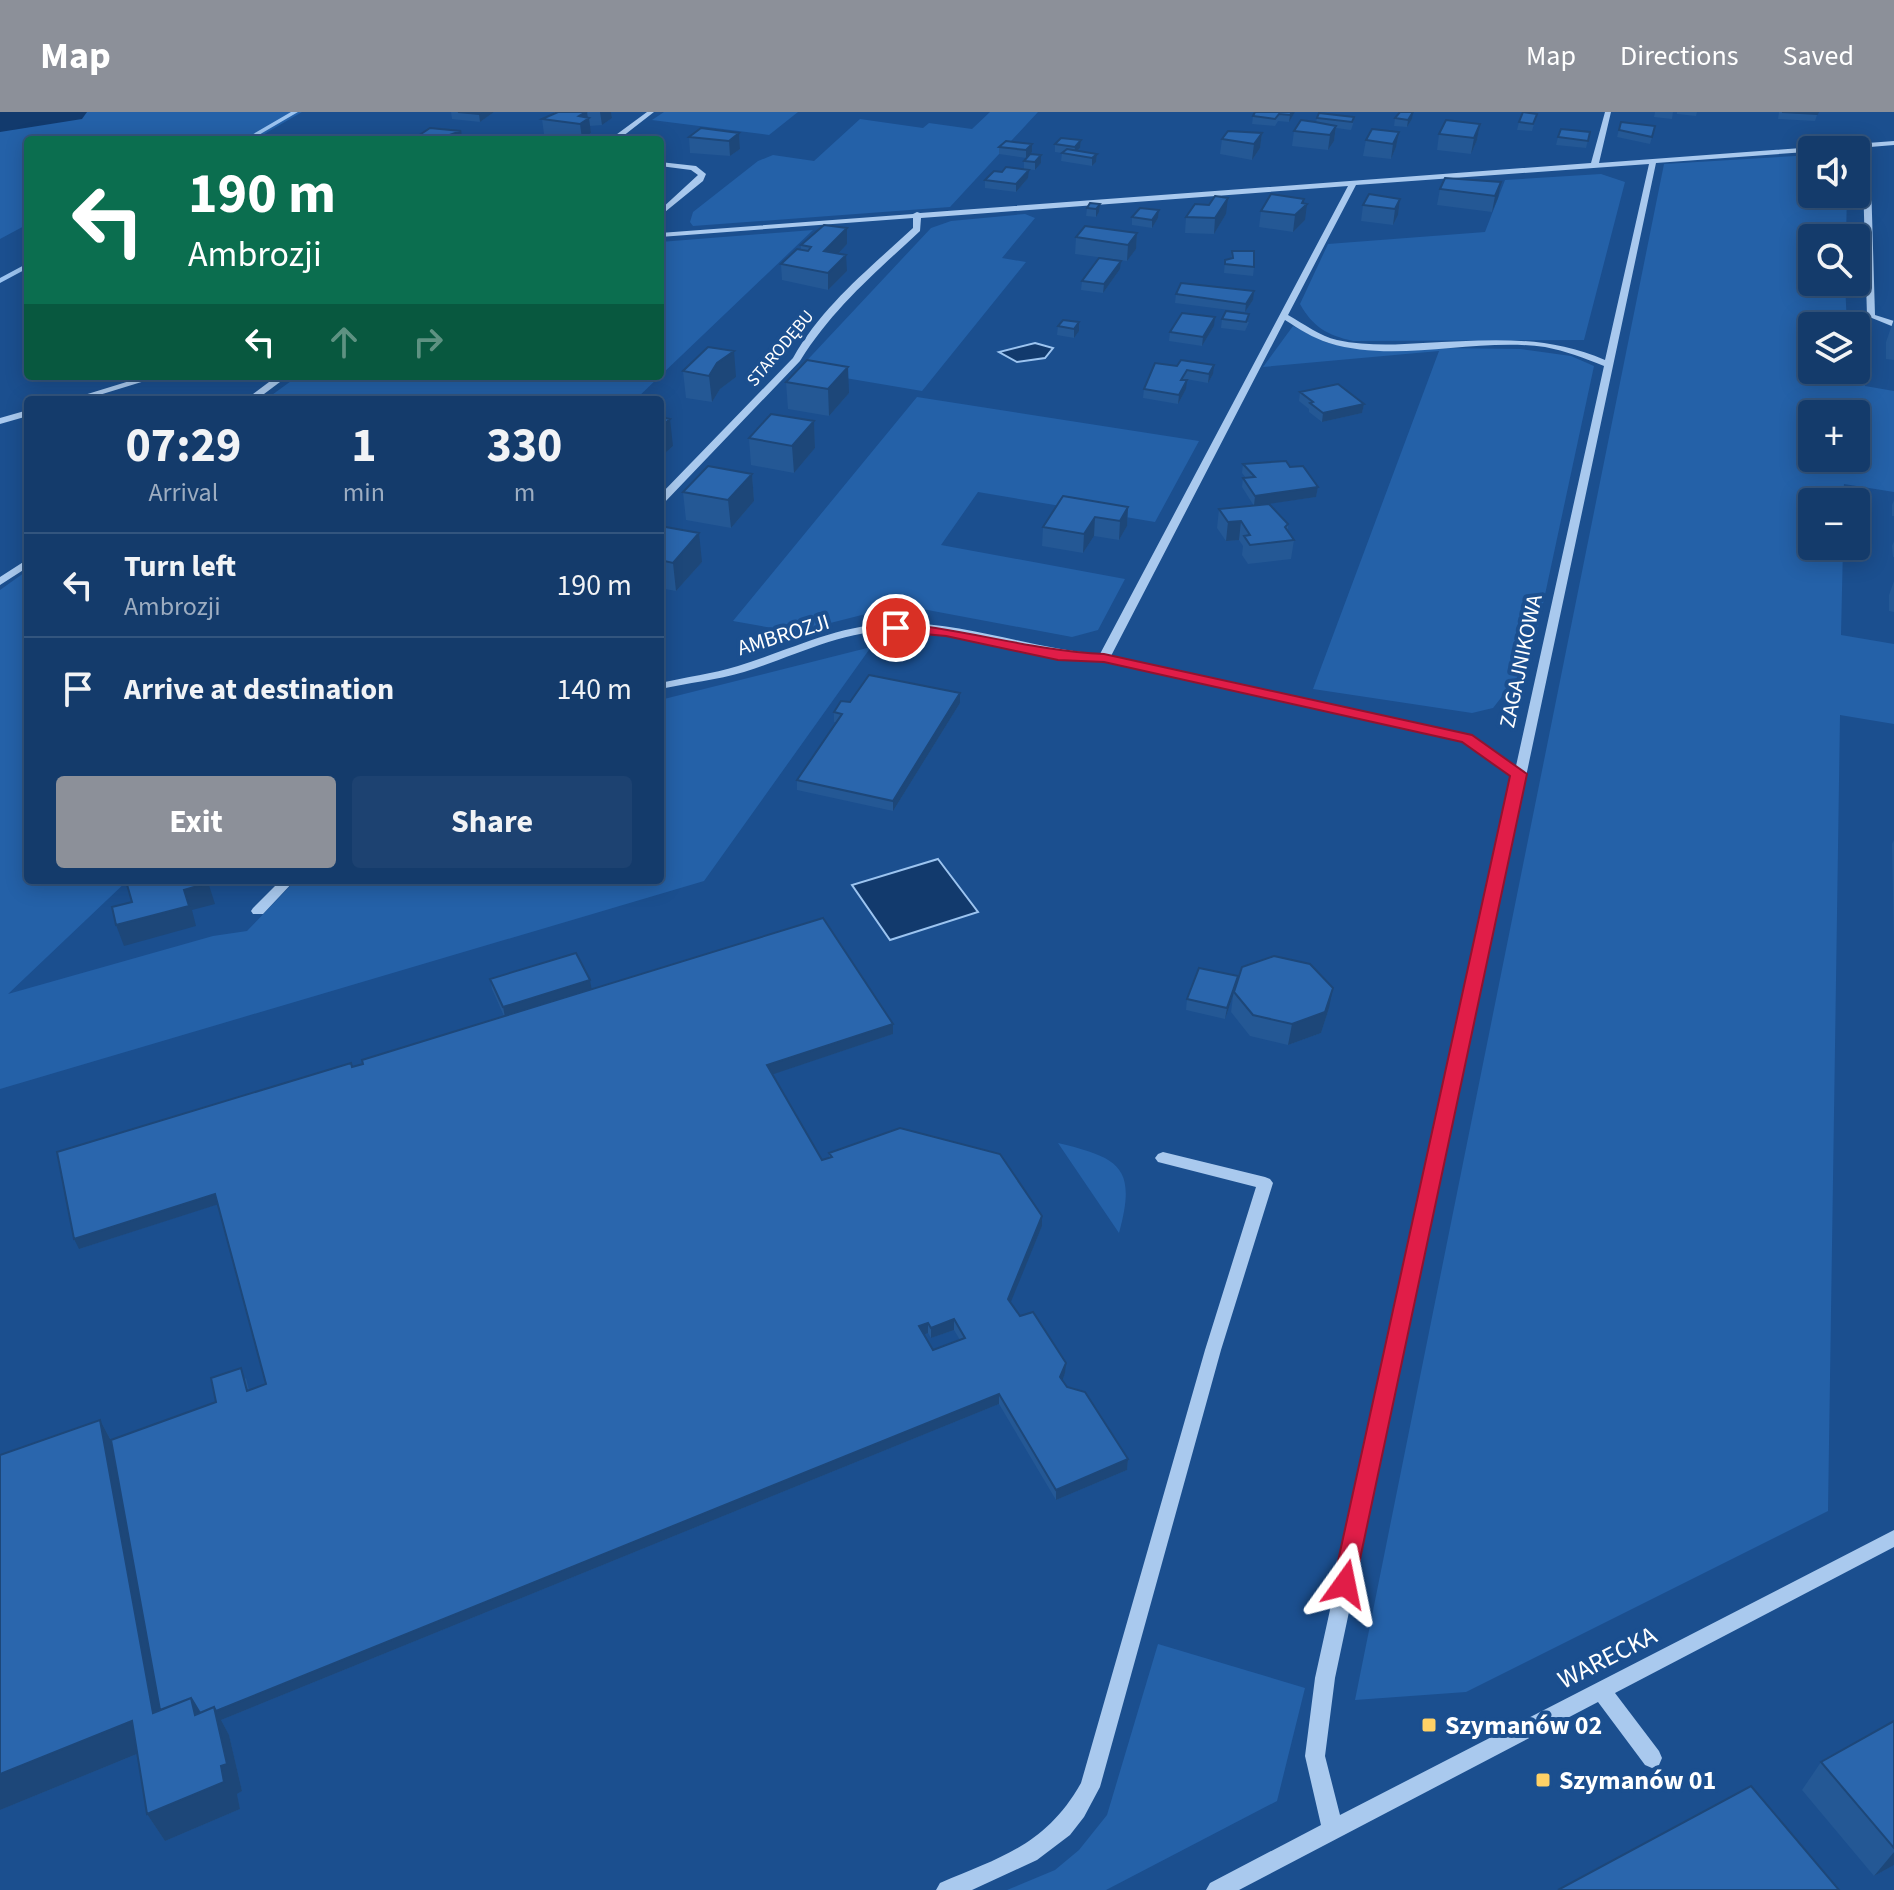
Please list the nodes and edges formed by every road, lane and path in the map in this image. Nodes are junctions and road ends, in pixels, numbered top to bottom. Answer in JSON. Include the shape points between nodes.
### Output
{"nodes":[{"id":1,"x":651,"y":112,"type":"edge"},
{"id":2,"x":1608,"y":112,"type":"edge"},
{"id":3,"x":427,"y":134,"type":"edge"},
{"id":4,"x":443,"y":136,"type":"edge"},
{"id":5,"x":618,"y":136,"type":"edge"},
{"id":6,"x":1894,"y":143,"type":"edge"},
{"id":7,"x":1870,"y":145,"type":"edge"},
{"id":8,"x":1798,"y":150,"type":"edge"},
{"id":9,"x":1653,"y":160,"type":"junction"},
{"id":10,"x":664,"y":164,"type":"edge"},
{"id":11,"x":1595,"y":164,"type":"junction"},
{"id":12,"x":1353,"y":183,"type":"junction"},
{"id":13,"x":1868,"y":208,"type":"edge"},
{"id":14,"x":664,"y":210,"type":"edge"},
{"id":15,"x":917,"y":214,"type":"junction"},
{"id":16,"x":664,"y":235,"type":"edge"},
{"id":17,"x":1284,"y":316,"type":"junction"},
{"id":18,"x":1894,"y":324,"type":"edge"},
{"id":19,"x":1606,"y":364,"type":"junction"},
{"id":20,"x":142,"y":380,"type":"edge"},
{"id":21,"x":278,"y":380,"type":"edge"},
{"id":22,"x":87,"y":396,"type":"edge"},
{"id":23,"x":256,"y":396,"type":"edge"},
{"id":24,"x":24,"y":414,"type":"edge"},
{"id":25,"x":0,"y":421,"type":"edge"},
{"id":26,"x":664,"y":497,"type":"edge"},
{"id":27,"x":24,"y":565,"type":"edge"},
{"id":28,"x":0,"y":582,"type":"edge"},
{"id":29,"x":1104,"y":658,"type":"junction"},
{"id":30,"x":664,"y":685,"type":"edge"},
{"id":31,"x":1519,"y":774,"type":"junction"},
{"id":32,"x":284,"y":884,"type":"edge"},
{"id":33,"x":258,"y":911,"type":"dead end"},
{"id":34,"x":1163,"y":1158,"type":"dead end"},
{"id":35,"x":1894,"y":1538,"type":"edge"},
{"id":36,"x":1602,"y":1691,"type":"junction"},
{"id":37,"x":1652,"y":1758,"type":"dead end"},
{"id":38,"x":1333,"y":1830,"type":"junction"},
{"id":39,"x":947,"y":1890,"type":"edge"},
{"id":40,"x":1217,"y":1890,"type":"edge"}],
"edges":[{"from":1,"to":5,"type":"street"},
{"from":2,"to":11,"type":"street"},
{"from":3,"to":4,"type":"street"},
{"from":6,"to":7,"type":"street"},
{"from":8,"to":9,"type":"street"},
{"from":9,"to":11,"type":"street"},
{"from":9,"to":19,"type":"street","name":"ZAGAJNIKOWA"},
{"from":10,"to":14,"type":"street","via":[[702,174]]},
{"from":11,"to":12,"type":"street"},
{"from":12,"to":15,"type":"street"},
{"from":12,"to":17,"type":"street"},
{"from":13,"to":18,"type":"street","via":[[1871,316]]},
{"from":15,"to":16,"type":"street"},
{"from":15,"to":26,"type":"street","name":"STARODĘBU","via":[[917,229],[826,318],[797,359]]},
{"from":17,"to":19,"type":"street","via":[[1337,342],[1383,347],[1532,345],[1578,352]]},
{"from":17,"to":29,"type":"street"},
{"from":19,"to":31,"type":"street","name":"ZAGAJNIKOWA"},
{"from":20,"to":22,"type":"street"},
{"from":21,"to":23,"type":"street"},
{"from":24,"to":25,"type":"street"},
{"from":27,"to":28,"type":"street"},
{"from":29,"to":30,"type":"street","name":"AMBROZJI","via":[[1058,656],[915,627],[876,628],[795,647],[748,667]]},
{"from":29,"to":31,"type":"street","name":"AMBROZJI","via":[[1467,738]]},
{"from":31,"to":38,"type":"street","name":"ZAGAJNIKOWA","via":[[1325,1678],[1315,1756]]},
{"from":32,"to":33,"type":"street"},
{"from":34,"to":39,"type":"street","via":[[1265,1183],[1090,1787],[1076,1817],[1044,1846]]},
{"from":35,"to":36,"type":"street","name":"WARECKA"},
{"from":36,"to":37,"type":"street"},
{"from":36,"to":38,"type":"street","name":"WARECKA"},
{"from":38,"to":40,"type":"street","name":"WARECKA"}]}
